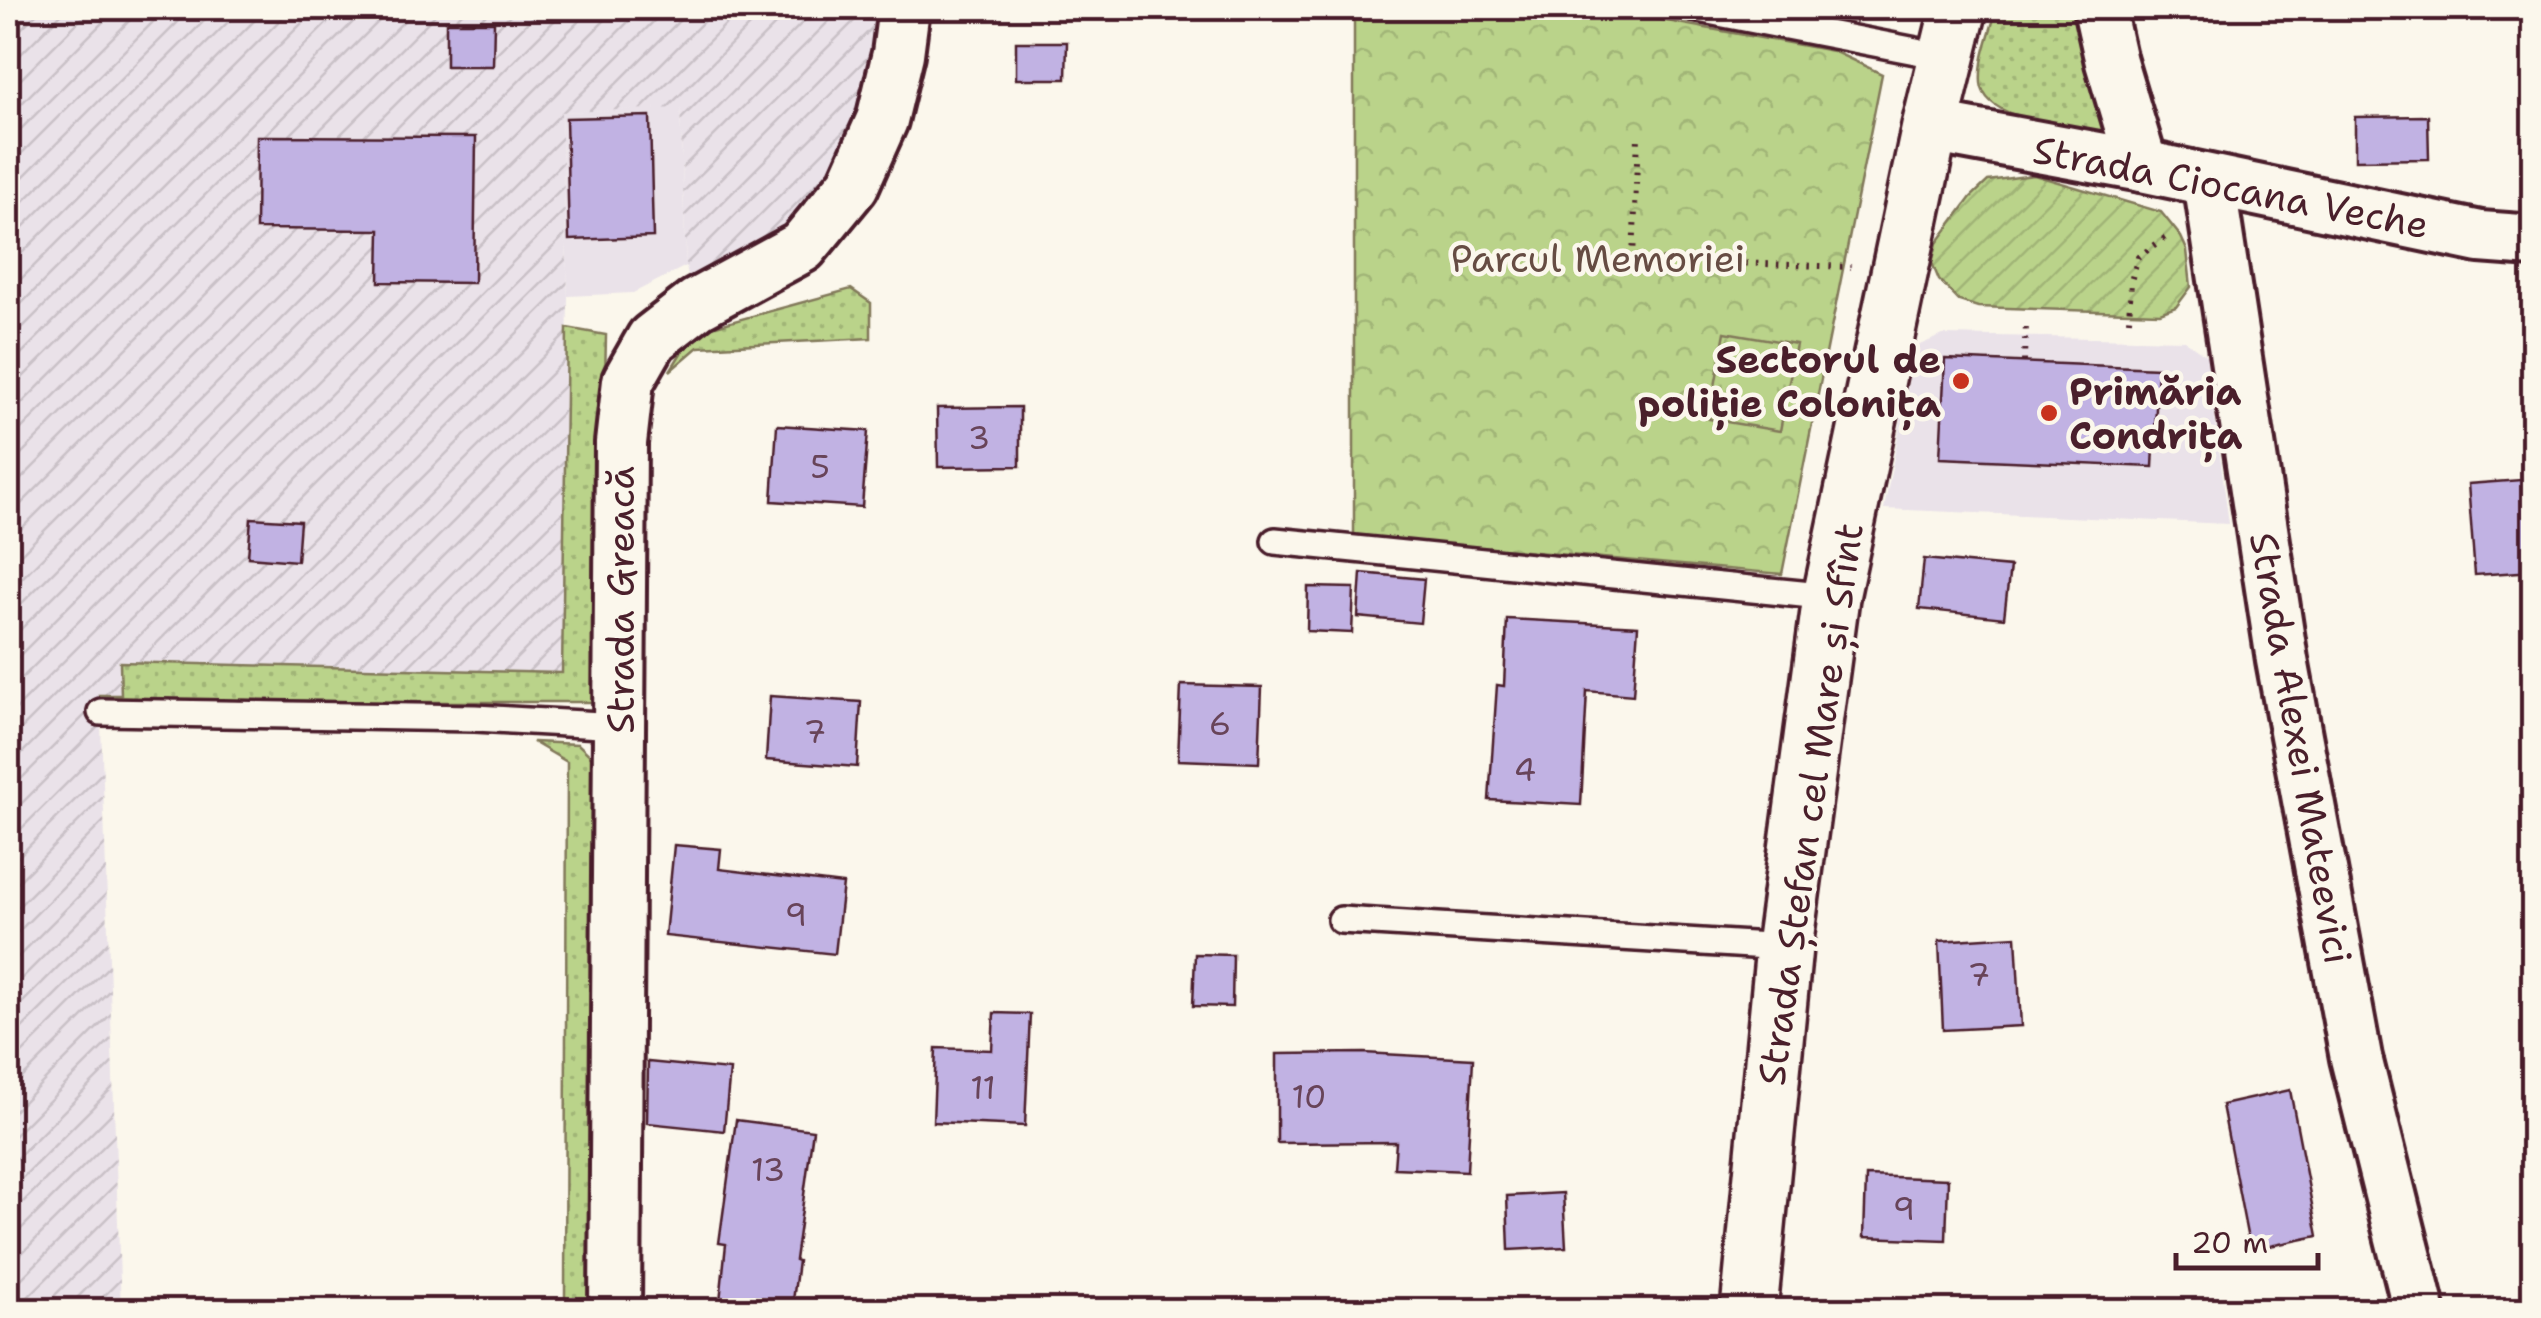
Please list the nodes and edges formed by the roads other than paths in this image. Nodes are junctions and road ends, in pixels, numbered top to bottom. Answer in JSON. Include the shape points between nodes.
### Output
{"nodes":[{"id":1,"x":904,"y":8,"type":"edge"},
{"id":2,"x":1693,"y":8,"type":"edge"},
{"id":3,"x":2098,"y":8,"type":"edge"},
{"id":4,"x":1953,"y":32,"type":"edge"},
{"id":5,"x":1930,"y":128,"type":"junction"},
{"id":6,"x":2142,"y":166,"type":"junction"},
{"id":7,"x":2211,"y":195,"type":"junction"},
{"id":8,"x":2534,"y":242,"type":"edge"},
{"id":9,"x":1276,"y":540,"type":"dead end"},
{"id":10,"x":1830,"y":597,"type":"junction"},
{"id":11,"x":101,"y":712,"type":"dead end"},
{"id":12,"x":619,"y":726,"type":"junction"},
{"id":13,"x":1341,"y":920,"type":"dead end"},
{"id":14,"x":1784,"y":947,"type":"junction"},
{"id":15,"x":614,"y":1310,"type":"edge"},
{"id":16,"x":1749,"y":1310,"type":"edge"},
{"id":17,"x":2419,"y":1310,"type":"edge"}],
"edges":[{"from":1,"to":12,"type":"street","name":"Strada Greacă","via":[[882,120],[853,185],[802,247],[697,304],[652,339],[628,382],[621,443]]},
{"from":2,"to":4,"type":"lane"},
{"from":3,"to":6,"type":"street"},
{"from":4,"to":5,"type":"street","name":"Strada Ștefan cel Mare și Sfînt"},
{"from":5,"to":6,"type":"street","name":"Strada Ciocana Veche"},
{"from":5,"to":10,"type":"street","name":"Strada Ștefan cel Mare și Sfînt"},
{"from":6,"to":7,"type":"street","name":"Strada Ciocana Veche"},
{"from":7,"to":8,"type":"street","name":"Strada Ciocana Veche"},
{"from":7,"to":17,"type":"street","name":"Strada Alexei Mateevici","via":[[2282,660],[2356,1058]]},
{"from":9,"to":10,"type":"lane"},
{"from":10,"to":14,"type":"street","name":"Strada Ștefan cel Mare și Sfînt"},
{"from":11,"to":12,"type":"lane"},
{"from":12,"to":15,"type":"street","name":"Strada Greacă"},
{"from":13,"to":14,"type":"lane"},
{"from":14,"to":16,"type":"street","name":"Strada Ștefan cel Mare și Sfînt"}]}
